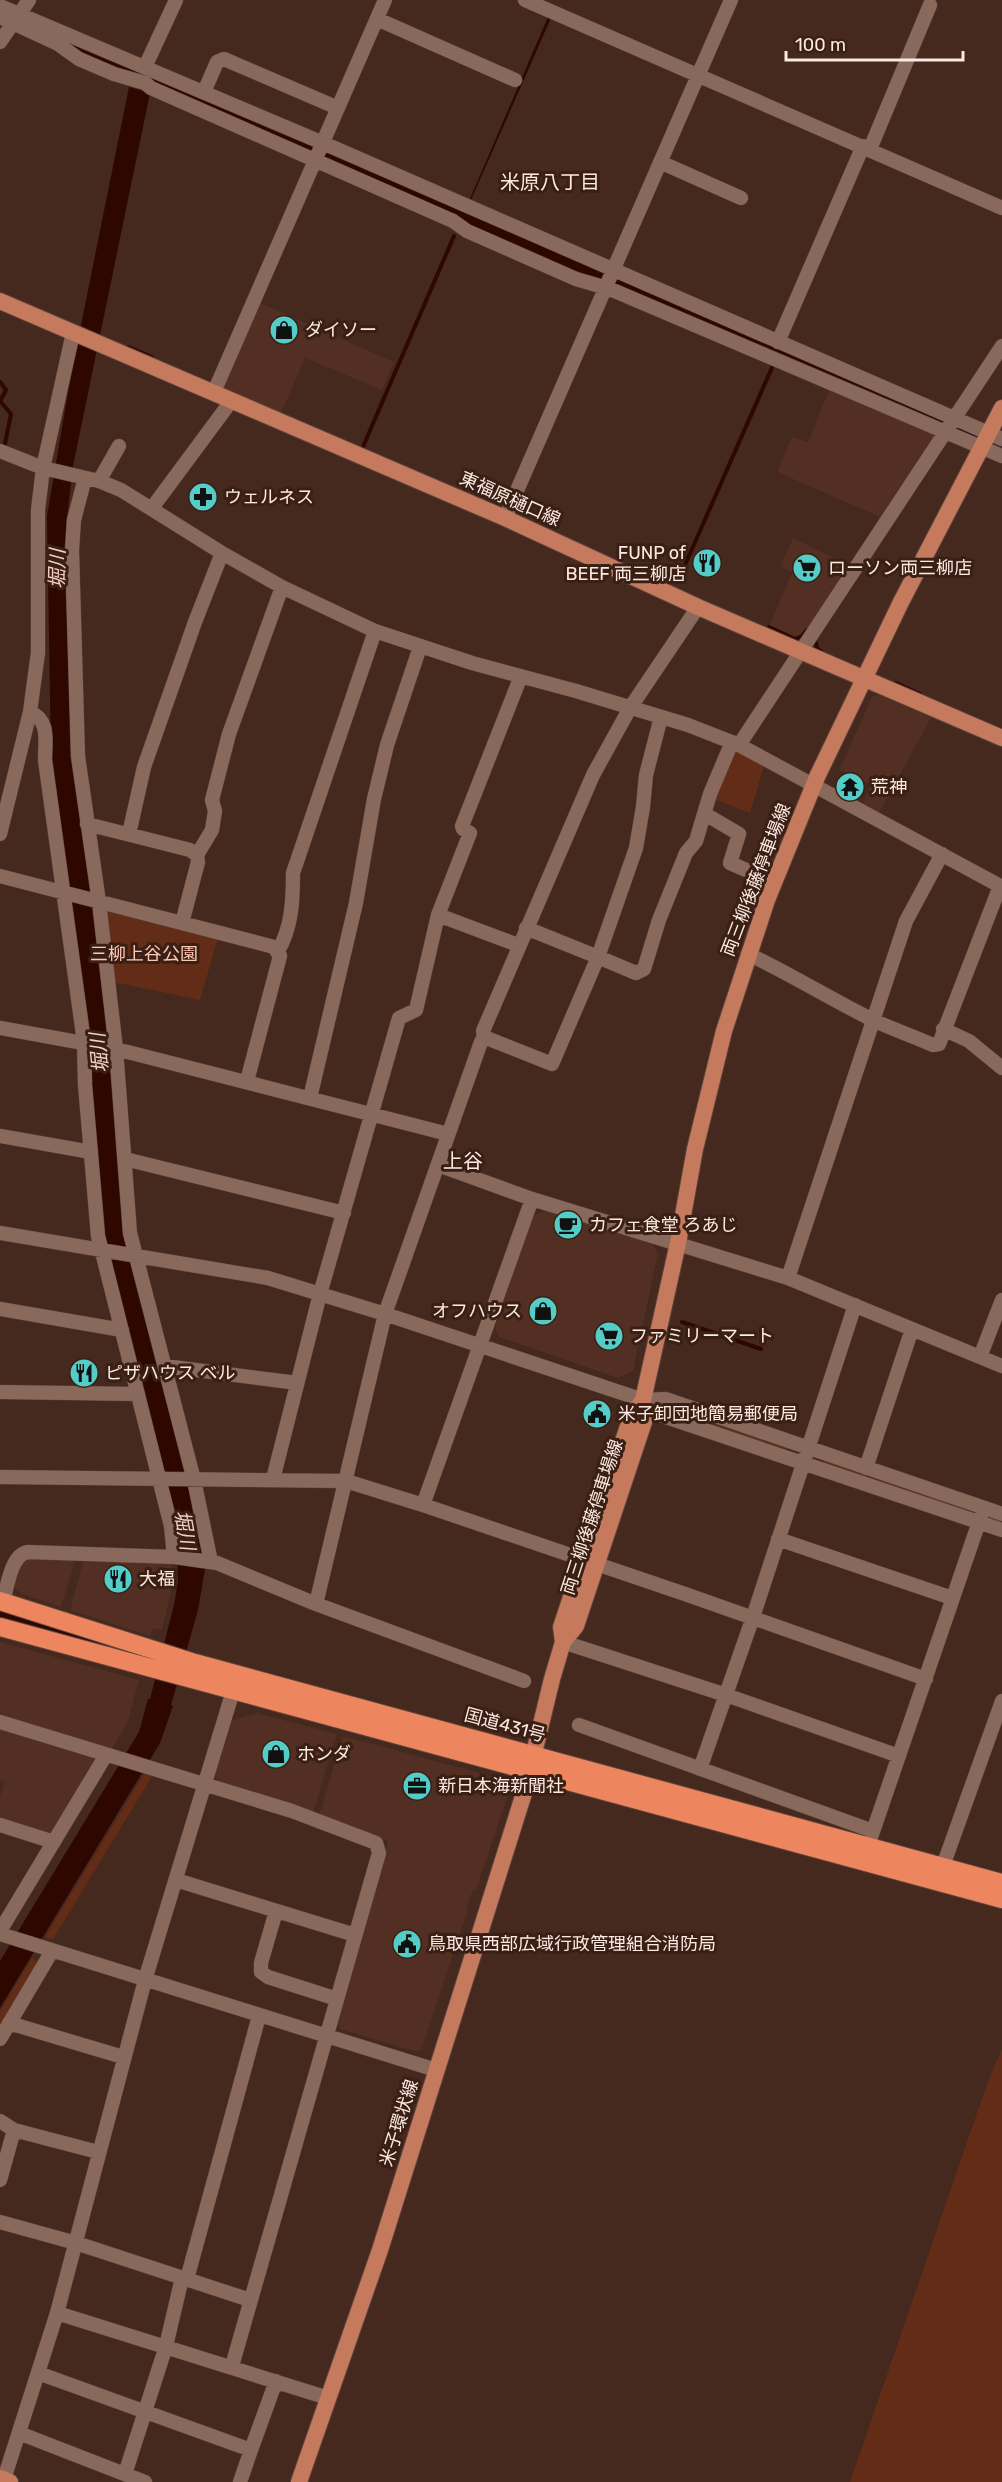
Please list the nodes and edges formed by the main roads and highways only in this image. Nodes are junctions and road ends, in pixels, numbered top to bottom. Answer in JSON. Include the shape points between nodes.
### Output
{"nodes":[{"id":1,"x":0,"y":301,"type":"edge"},
{"id":2,"x":1002,"y":408,"type":"edge"},
{"id":3,"x":989,"y":440,"type":"edge"},
{"id":4,"x":865,"y":678,"type":"junction"},
{"id":5,"x":1002,"y":738,"type":"edge"},
{"id":6,"x":1,"y":1602,"type":"edge"},
{"id":7,"x":0,"y":1628,"type":"edge"},
{"id":8,"x":150,"y":1659,"type":"junction"},
{"id":9,"x":192,"y":1671,"type":"junction"},
{"id":10,"x":532,"y":1764,"type":"junction"},
{"id":11,"x":1002,"y":1883,"type":"edge"},
{"id":12,"x":1002,"y":1899,"type":"edge"},
{"id":13,"x":299,"y":2482,"type":"edge"}],
"edges":[{"from":1,"to":4,"type":"main road","name":"東福原樋口線"},
{"from":2,"to":3,"type":"main road","name":"両三柳後藤停車場線"},
{"from":3,"to":4,"type":"main road","name":"両三柳後藤停車場線","via":[[945,515]]},
{"from":4,"to":5,"type":"main road","name":"東福原樋口線"},
{"from":4,"to":10,"type":"main road","name":"両三柳後藤停車場線","via":[[813,785],[774,882],[724,1031],[642,1400],[644,1422],[590,1562],[576,1626],[563,1642]]},
{"from":6,"to":8,"type":"highway","name":"国道431号"},
{"from":7,"to":8,"type":"highway","name":"国道431号"},
{"from":8,"to":9,"type":"highway","name":"国道431号"},
{"from":9,"to":10,"type":"highway","name":"国道431号"},
{"from":9,"to":10,"type":"highway","name":"国道431号","via":[[233,1691]]},
{"from":10,"to":11,"type":"highway","name":"国道431号","via":[[871,1839]]},
{"from":10,"to":12,"type":"highway","name":"国道431号"},
{"from":10,"to":13,"type":"main road","name":"米子環状線","via":[[380,2250]]}]}
